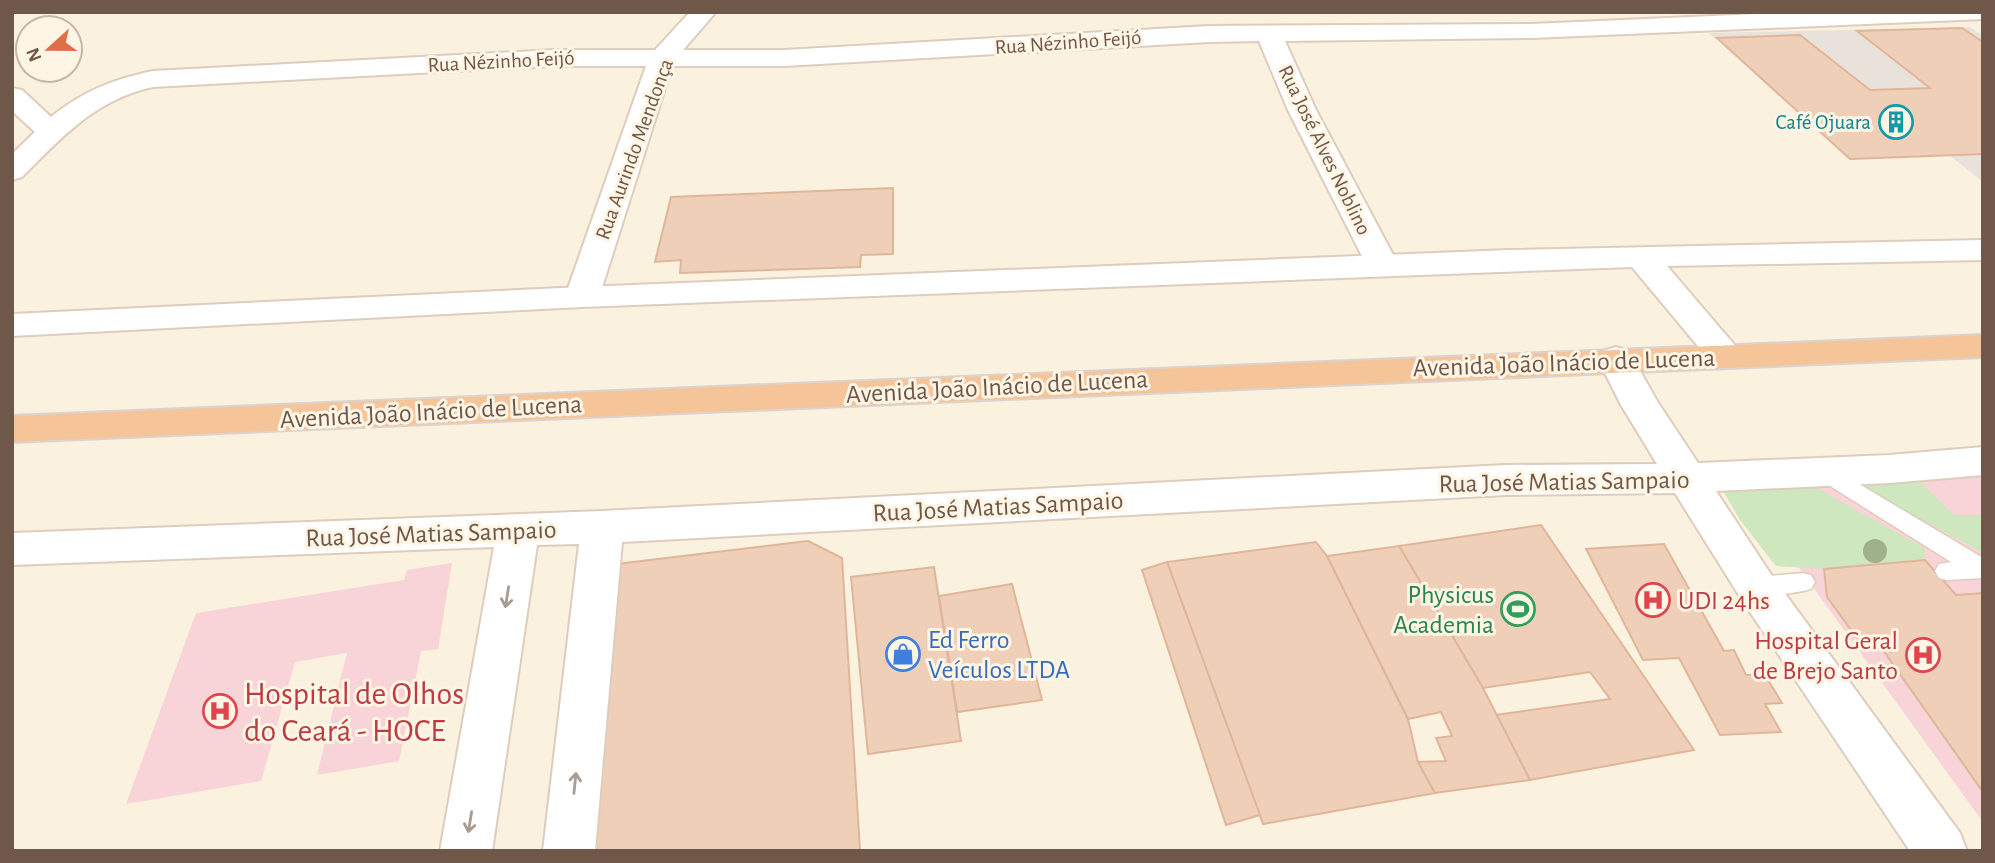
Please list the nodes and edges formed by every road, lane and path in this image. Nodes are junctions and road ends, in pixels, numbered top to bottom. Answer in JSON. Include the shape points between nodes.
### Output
{"nodes":[{"id":1,"x":704,"y":12,"type":"edge"},
{"id":2,"x":1983,"y":12,"type":"edge"},
{"id":3,"x":1269,"y":34,"type":"junction"},
{"id":4,"x":662,"y":58,"type":"junction"},
{"id":5,"x":12,"y":96,"type":"edge"},
{"id":6,"x":52,"y":132,"type":"junction"},
{"id":7,"x":12,"y":171,"type":"edge"},
{"id":8,"x":1983,"y":250,"type":"edge"},
{"id":9,"x":1642,"y":258,"type":"junction"},
{"id":10,"x":1383,"y":266,"type":"junction"},
{"id":11,"x":582,"y":298,"type":"junction"},
{"id":12,"x":12,"y":325,"type":"edge"},
{"id":13,"x":1983,"y":346,"type":"edge"},
{"id":14,"x":1725,"y":355,"type":"junction"},
{"id":15,"x":1616,"y":359,"type":"junction"},
{"id":16,"x":12,"y":429,"type":"edge"},
{"id":17,"x":1983,"y":461,"type":"edge"},
{"id":18,"x":1824,"y":471,"type":"junction"},
{"id":19,"x":1686,"y":478,"type":"junction"},
{"id":20,"x":602,"y":527,"type":"junction"},
{"id":21,"x":518,"y":530,"type":"junction"},
{"id":22,"x":12,"y":549,"type":"edge"},
{"id":23,"x":1982,"y":569,"type":"edge"},
{"id":24,"x":1947,"y":571,"type":"dead end"},
{"id":25,"x":1803,"y":582,"type":"dead end"},
{"id":26,"x":1755,"y":585,"type":"junction"},
{"id":27,"x":466,"y":851,"type":"edge"},
{"id":28,"x":569,"y":851,"type":"edge"},
{"id":29,"x":1941,"y":851,"type":"edge"}],
"edges":[{"from":1,"to":4,"type":"street","name":"Rua Aurindo Mendonça"},
{"from":2,"to":3,"type":"street","name":"Rua Nézinho Feijó","via":[[1532,31]]},
{"from":3,"to":4,"type":"street","name":"Rua Nézinho Feijó","via":[[1152,36],[784,58]]},
{"from":3,"to":10,"type":"street","name":"Rua José Alves Noblino","via":[[1302,110]]},
{"from":4,"to":6,"type":"street","name":"Rua Nézinho Feijó","via":[[554,58],[153,79],[87,100]]},
{"from":4,"to":11,"type":"street","name":"Rua Aurindo Mendonça"},
{"from":5,"to":6,"type":"street"},
{"from":6,"to":7,"type":"street","name":"Rua Nézinho Feijó"},
{"from":8,"to":9,"type":"street"},
{"from":9,"to":10,"type":"street"},
{"from":9,"to":14,"type":"street"},
{"from":10,"to":11,"type":"street"},
{"from":11,"to":12,"type":"street"},
{"from":13,"to":14,"type":"highway","name":"Avenida João Inácio de Lucena"},
{"from":14,"to":15,"type":"highway","name":"Avenida João Inácio de Lucena"},
{"from":15,"to":16,"type":"highway","name":"Avenida João Inácio de Lucena"},
{"from":15,"to":19,"type":"street"},
{"from":17,"to":18,"type":"street","name":"Rua José Matias Sampaio"},
{"from":18,"to":19,"type":"street","name":"Rua José Matias Sampaio"},
{"from":18,"to":23,"type":"lane"},
{"from":19,"to":20,"type":"street","name":"Rua José Matias Sampaio","via":[[1505,480]]},
{"from":19,"to":26,"type":"street"},
{"from":20,"to":21,"type":"street","name":"Rua José Matias Sampaio"},
{"from":28,"to":20,"type":"street","one_way":true},
{"from":21,"to":22,"type":"street","name":"Rua José Matias Sampaio"},
{"from":21,"to":27,"type":"street","one_way":true},
{"from":23,"to":24,"type":"lane"},
{"from":25,"to":26,"type":"lane"},
{"from":26,"to":29,"type":"street"}]}
